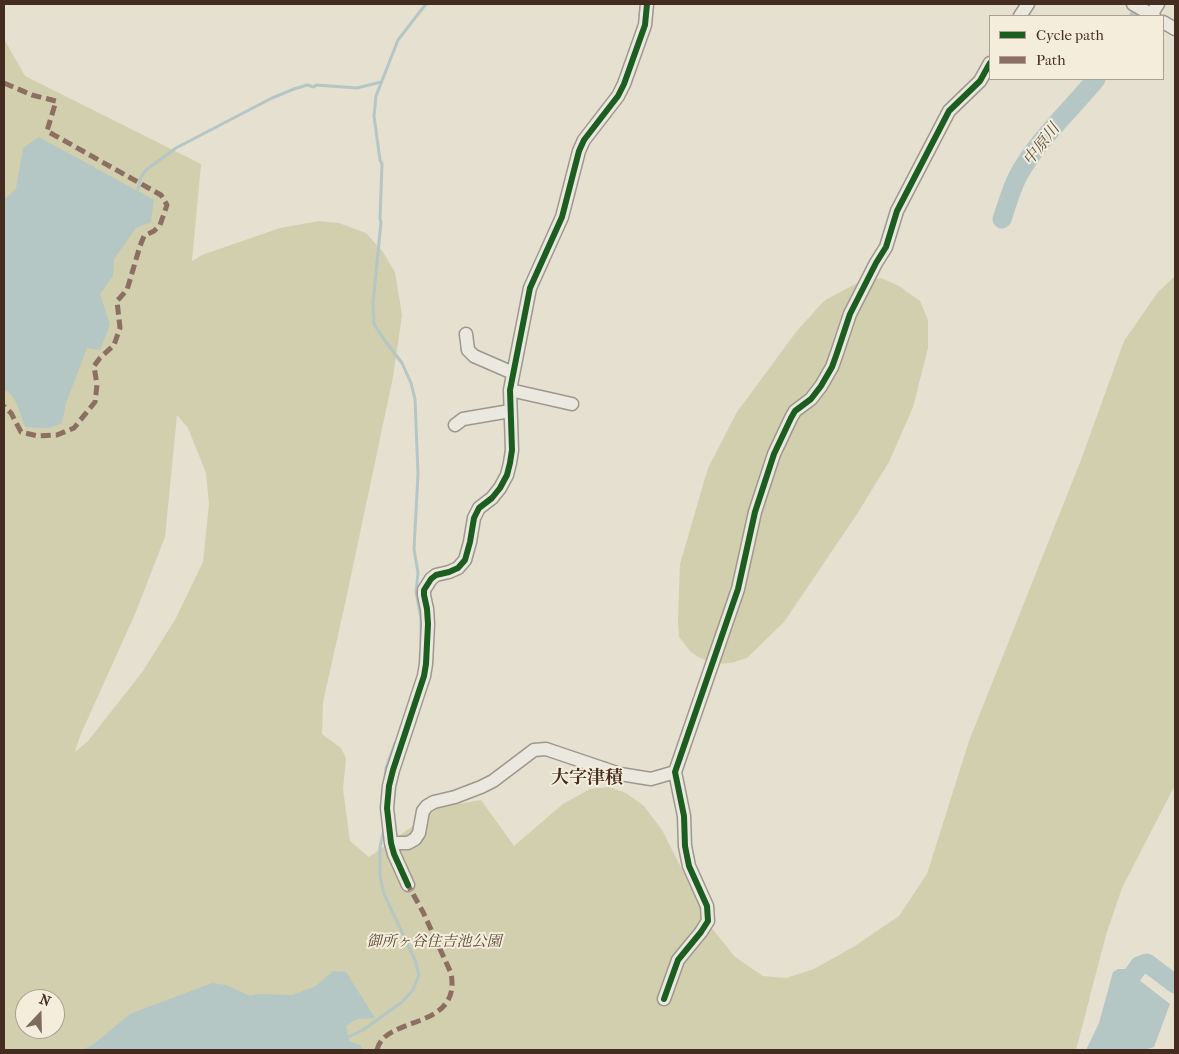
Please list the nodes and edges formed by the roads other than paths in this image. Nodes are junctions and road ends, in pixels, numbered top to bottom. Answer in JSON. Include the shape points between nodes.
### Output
{"nodes":[{"id":1,"x":647,"y":4,"type":"edge"},
{"id":2,"x":1028,"y":4,"type":"edge"},
{"id":3,"x":1132,"y":4,"type":"edge"},
{"id":4,"x":1154,"y":12,"type":"edge"},
{"id":5,"x":1021,"y":15,"type":"edge"},
{"id":6,"x":1164,"y":23,"type":"edge"},
{"id":7,"x":1175,"y":29,"type":"edge"},
{"id":8,"x":989,"y":65,"type":"edge"},
{"id":9,"x":466,"y":334,"type":"dead end"},
{"id":10,"x":513,"y":373,"type":"junction"},
{"id":11,"x":510,"y":390,"type":"junction"},
{"id":12,"x":572,"y":404,"type":"dead end"},
{"id":13,"x":510,"y":411,"type":"junction"},
{"id":14,"x":455,"y":425,"type":"dead end"},
{"id":15,"x":674,"y":772,"type":"junction"},
{"id":16,"x":392,"y":843,"type":"junction"},
{"id":17,"x":408,"y":885,"type":"dead end"},
{"id":18,"x":664,"y":999,"type":"dead end"}],
"edges":[{"from":1,"to":10,"type":"street","via":[[645,25],[624,84],[578,151],[562,217],[530,288]]},
{"from":2,"to":5,"type":"street"},
{"from":3,"to":4,"type":"street"},
{"from":6,"to":7,"type":"street"},
{"from":8,"to":15,"type":"street","via":[[980,81],[949,111],[897,211],[886,247],[850,314],[832,367],[811,399],[795,411],[774,454],[755,512],[738,589]]},
{"from":9,"to":10,"type":"street","via":[[468,350],[474,356]]},
{"from":10,"to":11,"type":"street"},
{"from":11,"to":12,"type":"street"},
{"from":11,"to":13,"type":"street"},
{"from":13,"to":14,"type":"street","via":[[463,419]]},
{"from":13,"to":16,"type":"street","via":[[512,450],[507,474],[500,488],[479,508],[474,518],[465,560],[458,568],[436,575],[424,590],[428,624],[426,664],[388,786]]},
{"from":15,"to":16,"type":"street","via":[[651,780],[620,774],[546,750],[534,750],[481,787],[427,806],[415,839],[408,843]]},
{"from":15,"to":18,"type":"street","via":[[684,816],[689,866],[707,906],[708,921],[678,960]]},
{"from":16,"to":17,"type":"street"}]}
